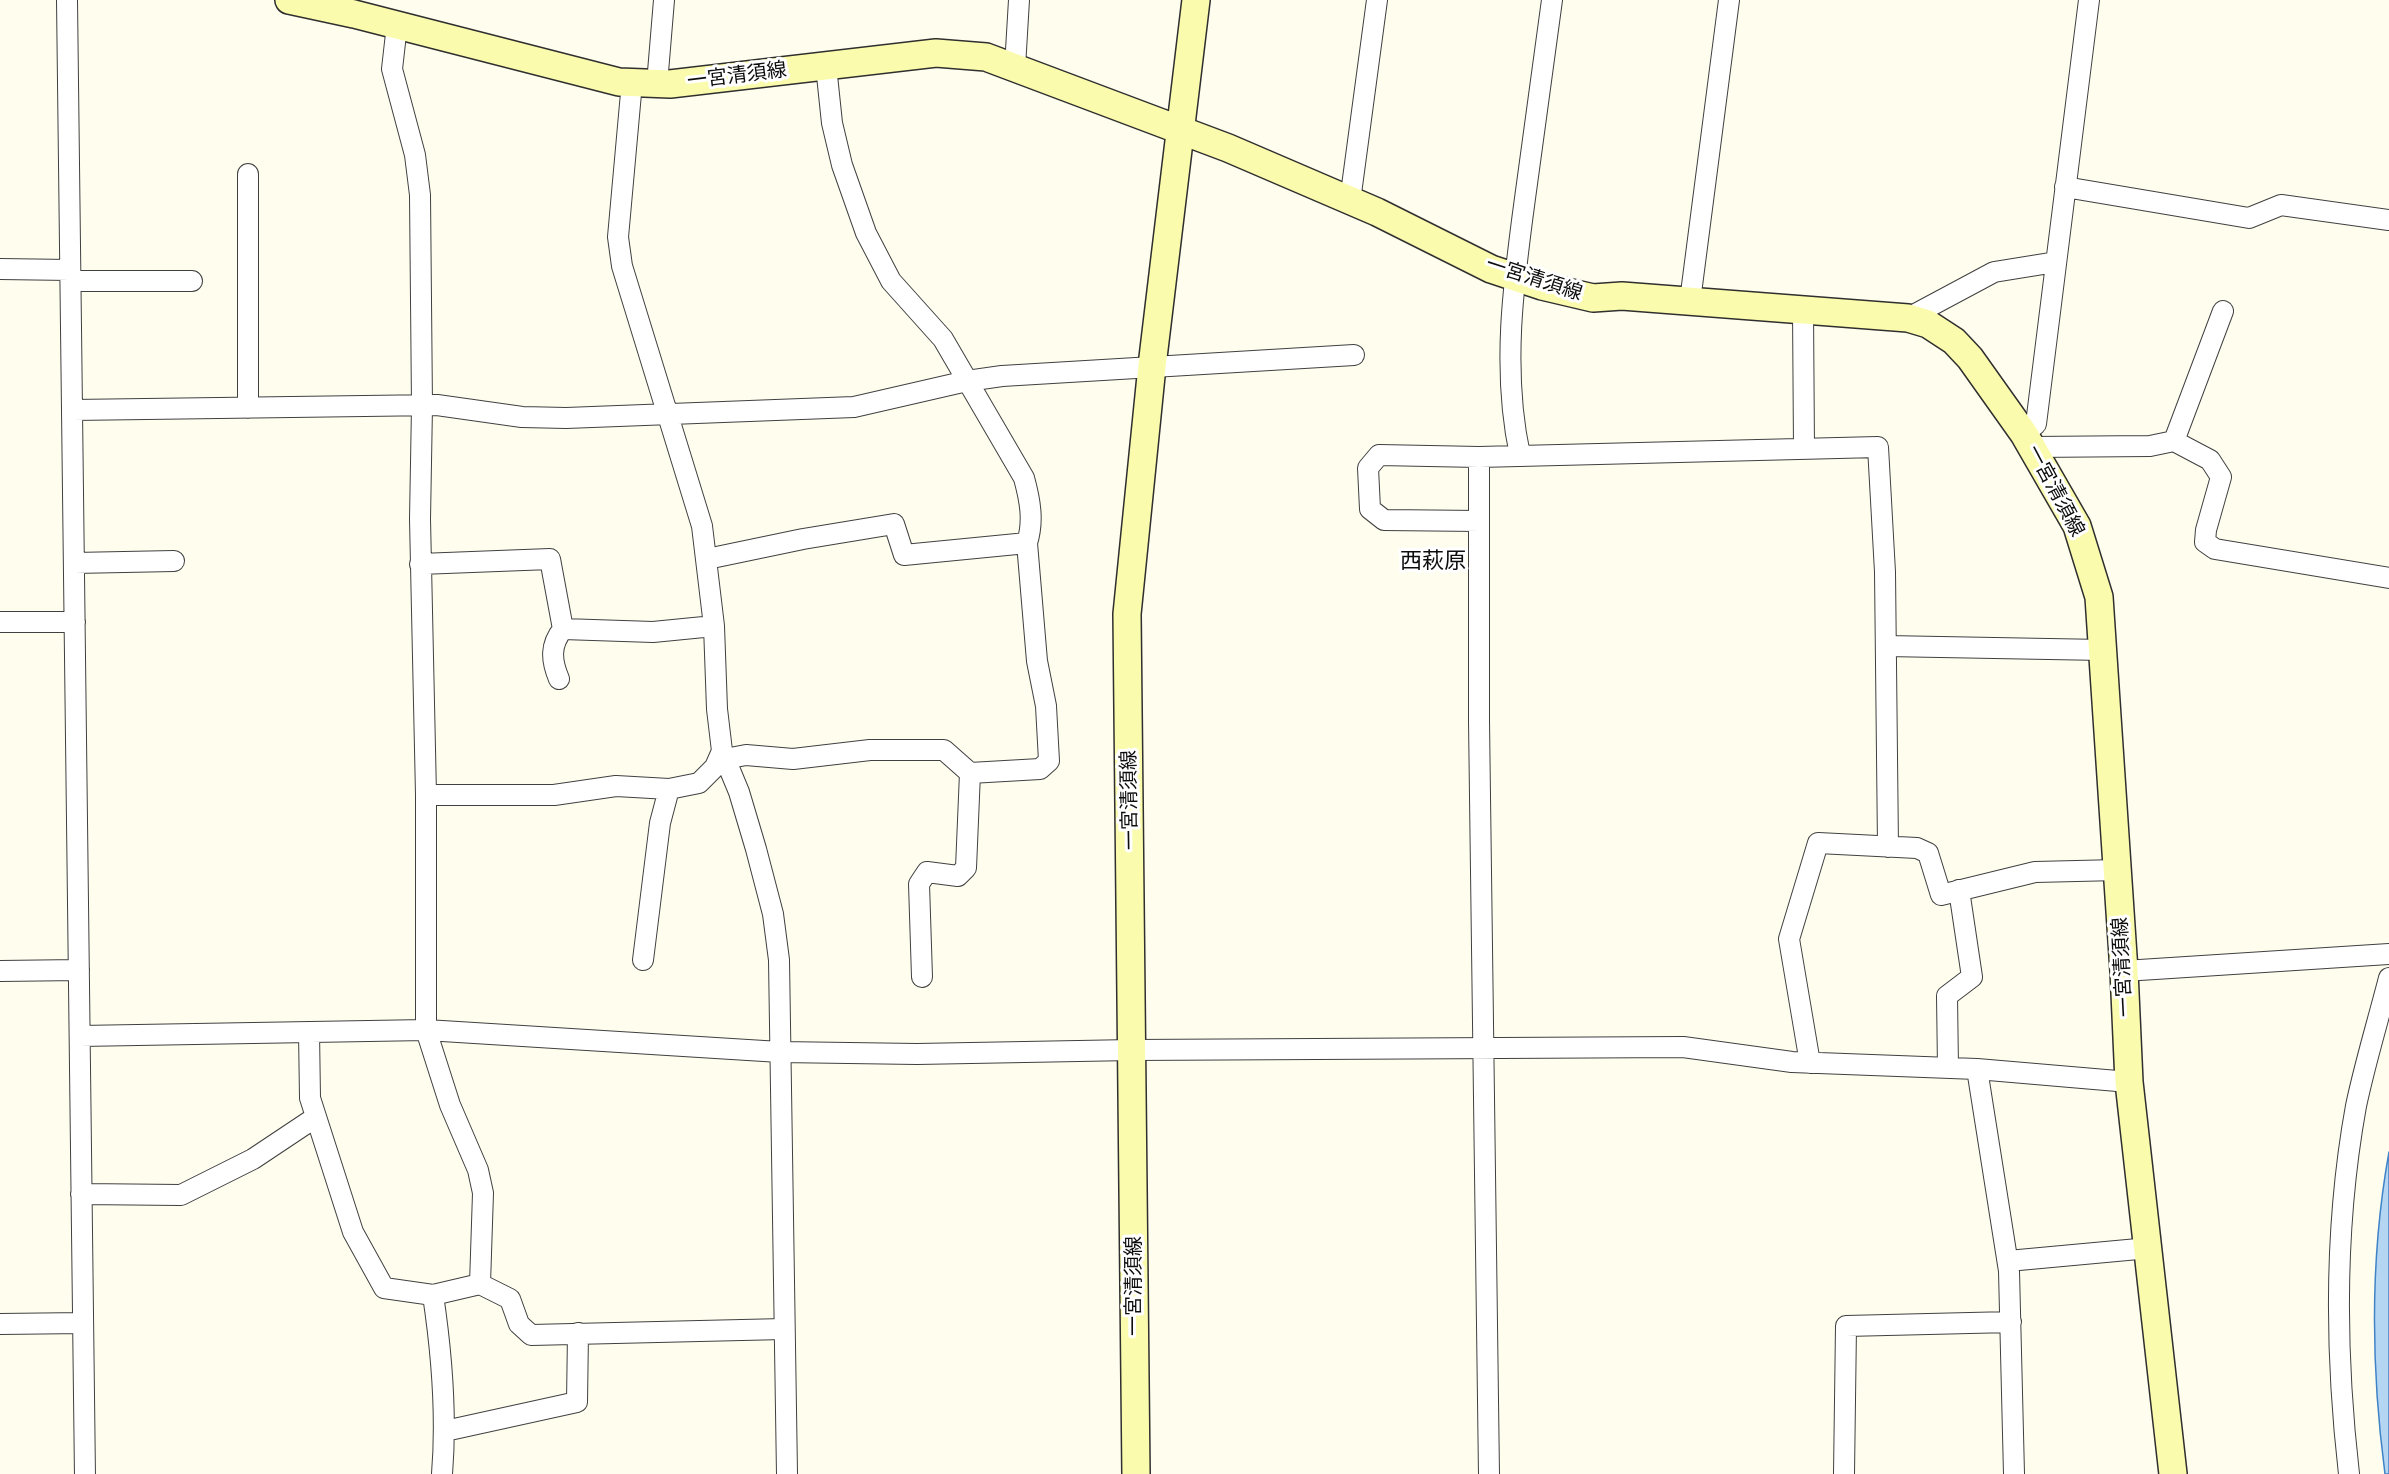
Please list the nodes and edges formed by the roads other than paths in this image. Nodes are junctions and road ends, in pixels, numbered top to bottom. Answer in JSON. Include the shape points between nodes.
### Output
{"nodes":[{"id":1,"x":67,"y":0,"type":"edge"},
{"id":2,"x":289,"y":0,"type":"edge"},
{"id":3,"x":664,"y":0,"type":"edge"},
{"id":4,"x":1019,"y":0,"type":"edge"},
{"id":5,"x":1196,"y":0,"type":"edge"},
{"id":6,"x":1377,"y":0,"type":"edge"},
{"id":7,"x":1552,"y":0,"type":"edge"},
{"id":8,"x":1729,"y":0,"type":"edge"},
{"id":9,"x":2088,"y":0,"type":"edge"},
{"id":10,"x":321,"y":4,"type":"edge"},
{"id":11,"x":397,"y":25,"type":"junction"},
{"id":12,"x":826,"y":66,"type":"junction"},
{"id":13,"x":1015,"y":67,"type":"junction"},
{"id":14,"x":644,"y":83,"type":"junction"},
{"id":15,"x":1181,"y":130,"type":"junction"},
{"id":16,"x":248,"y":174,"type":"dead end"},
{"id":17,"x":2065,"y":187,"type":"junction"},
{"id":18,"x":1350,"y":201,"type":"junction"},
{"id":19,"x":2312,"y":209,"type":"junction"},
{"id":20,"x":2389,"y":220,"type":"edge"},
{"id":21,"x":2389,"y":232,"type":"edge"},
{"id":22,"x":2056,"y":262,"type":"junction"},
{"id":23,"x":0,"y":269,"type":"edge"},
{"id":24,"x":70,"y":275,"type":"junction"},
{"id":25,"x":1514,"y":276,"type":"junction"},
{"id":26,"x":192,"y":281,"type":"dead end"},
{"id":27,"x":1690,"y":301,"type":"junction"},
{"id":28,"x":1803,"y":310,"type":"junction"},
{"id":29,"x":2223,"y":311,"type":"dead end"},
{"id":30,"x":1908,"y":318,"type":"junction"},
{"id":31,"x":1354,"y":355,"type":"dead end"},
{"id":32,"x":1152,"y":366,"type":"junction"},
{"id":33,"x":967,"y":381,"type":"junction"},
{"id":34,"x":422,"y":406,"type":"junction"},
{"id":35,"x":249,"y":408,"type":"junction"},
{"id":36,"x":73,"y":410,"type":"junction"},
{"id":37,"x":669,"y":413,"type":"junction"},
{"id":38,"x":2028,"y":440,"type":"junction"},
{"id":39,"x":2175,"y":441,"type":"junction"},
{"id":40,"x":1804,"y":449,"type":"junction"},
{"id":41,"x":1520,"y":455,"type":"junction"},
{"id":42,"x":1479,"y":457,"type":"junction"},
{"id":43,"x":1479,"y":521,"type":"junction"},
{"id":44,"x":1027,"y":543,"type":"junction"},
{"id":45,"x":707,"y":559,"type":"junction"},
{"id":46,"x":174,"y":561,"type":"dead end"},
{"id":47,"x":74,"y":563,"type":"junction"},
{"id":48,"x":420,"y":564,"type":"junction"},
{"id":49,"x":2389,"y":578,"type":"edge"},
{"id":50,"x":0,"y":622,"type":"edge"},
{"id":51,"x":75,"y":622,"type":"junction"},
{"id":52,"x":714,"y":626,"type":"junction"},
{"id":53,"x":563,"y":629,"type":"junction"},
{"id":54,"x":1886,"y":646,"type":"junction"},
{"id":55,"x":2103,"y":650,"type":"junction"},
{"id":56,"x":559,"y":679,"type":"dead end"},
{"id":57,"x":724,"y":755,"type":"junction"},
{"id":58,"x":970,"y":773,"type":"junction"},
{"id":59,"x":669,"y":789,"type":"junction"},
{"id":60,"x":426,"y":795,"type":"junction"},
{"id":61,"x":1888,"y":847,"type":"junction"},
{"id":62,"x":2118,"y":870,"type":"junction"},
{"id":63,"x":1959,"y":890,"type":"junction"},
{"id":64,"x":2389,"y":954,"type":"edge"},
{"id":65,"x":643,"y":960,"type":"dead end"},
{"id":66,"x":79,"y":970,"type":"junction"},
{"id":67,"x":2124,"y":970,"type":"junction"},
{"id":68,"x":0,"y":971,"type":"edge"},
{"id":69,"x":922,"y":977,"type":"dead end"},
{"id":70,"x":2389,"y":978,"type":"edge"},
{"id":71,"x":426,"y":1030,"type":"junction"},
{"id":72,"x":309,"y":1032,"type":"junction"},
{"id":73,"x":80,"y":1036,"type":"junction"},
{"id":74,"x":1485,"y":1047,"type":"junction"},
{"id":75,"x":1132,"y":1050,"type":"junction"},
{"id":76,"x":780,"y":1052,"type":"junction"},
{"id":77,"x":1810,"y":1063,"type":"junction"},
{"id":78,"x":1948,"y":1068,"type":"junction"},
{"id":79,"x":1977,"y":1069,"type":"junction"},
{"id":80,"x":2129,"y":1082,"type":"junction"},
{"id":81,"x":316,"y":1117,"type":"junction"},
{"id":82,"x":81,"y":1194,"type":"junction"},
{"id":83,"x":2149,"y":1248,"type":"junction"},
{"id":84,"x":2008,"y":1261,"type":"junction"},
{"id":85,"x":480,"y":1284,"type":"junction"},
{"id":86,"x":433,"y":1295,"type":"junction"},
{"id":87,"x":2011,"y":1322,"type":"junction"},
{"id":88,"x":83,"y":1323,"type":"junction"},
{"id":89,"x":0,"y":1324,"type":"edge"},
{"id":90,"x":784,"y":1329,"type":"junction"},
{"id":91,"x":578,"y":1333,"type":"junction"},
{"id":92,"x":445,"y":1431,"type":"junction"},
{"id":93,"x":85,"y":1474,"type":"edge"},
{"id":94,"x":442,"y":1474,"type":"edge"},
{"id":95,"x":787,"y":1474,"type":"edge"},
{"id":96,"x":1136,"y":1474,"type":"edge"},
{"id":97,"x":1489,"y":1474,"type":"edge"},
{"id":98,"x":1844,"y":1474,"type":"edge"},
{"id":99,"x":2014,"y":1474,"type":"edge"},
{"id":100,"x":2173,"y":1474,"type":"edge"},
{"id":101,"x":2349,"y":1474,"type":"edge"}],
"edges":[{"from":1,"to":24,"type":"street"},
{"from":2,"to":10,"type":"main road","name":"一宮清須線"},
{"from":3,"to":14,"type":"street"},
{"from":4,"to":13,"type":"street"},
{"from":5,"to":15,"type":"main road"},
{"from":6,"to":18,"type":"street"},
{"from":7,"to":25,"type":"street"},
{"from":8,"to":27,"type":"street"},
{"from":9,"to":17,"type":"street"},
{"from":10,"to":11,"type":"main road","name":"一宮清須線"},
{"from":11,"to":14,"type":"main road","name":"一宮清須線","via":[[551,66]]},
{"from":11,"to":34,"type":"street","via":[[392,69],[415,154],[420,195]]},
{"from":12,"to":13,"type":"main road","name":"一宮清須線","via":[[936,53],[986,57]]},
{"from":12,"to":14,"type":"main road","name":"一宮清須線"},
{"from":12,"to":33,"type":"street","via":[[839,154],[866,233],[891,281],[943,339]]},
{"from":13,"to":15,"type":"main road","name":"一宮清須線"},
{"from":14,"to":37,"type":"street","via":[[618,237],[622,266]]},
{"from":15,"to":18,"type":"main road","name":"一宮清須線"},
{"from":15,"to":32,"type":"main road","name":"一宮清須線"},
{"from":16,"to":35,"type":"street"},
{"from":17,"to":19,"type":"street","via":[[2249,218],[2281,205]]},
{"from":17,"to":22,"type":"street"},
{"from":18,"to":25,"type":"main road","name":"一宮清須線"},
{"from":19,"to":20,"type":"street"},
{"from":19,"to":21,"type":"street","via":[[2311,222]]},
{"from":22,"to":30,"type":"street","via":[[1994,272]]},
{"from":22,"to":38,"type":"street","via":[[2036,424]]},
{"from":23,"to":24,"type":"street"},
{"from":24,"to":26,"type":"street"},
{"from":24,"to":36,"type":"street"},
{"from":25,"to":27,"type":"main road","name":"一宮清須線","via":[[1593,298]]},
{"from":25,"to":41,"type":"street","via":[[1510,385]]},
{"from":27,"to":28,"type":"main road","name":"一宮清須線"},
{"from":28,"to":30,"type":"main road","name":"一宮清須線"},
{"from":28,"to":40,"type":"street"},
{"from":29,"to":39,"type":"street"},
{"from":30,"to":38,"type":"main road","name":"一宮清須線","via":[[1928,324],[1954,341]]},
{"from":31,"to":32,"type":"street"},
{"from":32,"to":33,"type":"street"},
{"from":32,"to":75,"type":"main road","name":"一宮清須線","via":[[1127,614]]},
{"from":33,"to":37,"type":"street","via":[[854,407]]},
{"from":33,"to":44,"type":"street","via":[[1024,478],[1032,528]]},
{"from":34,"to":35,"type":"street"},
{"from":34,"to":37,"type":"street","via":[[533,417]]},
{"from":34,"to":48,"type":"street"},
{"from":35,"to":36,"type":"street"},
{"from":36,"to":47,"type":"street"},
{"from":37,"to":45,"type":"street","via":[[702,526]]},
{"from":38,"to":39,"type":"street","via":[[2150,446]]},
{"from":38,"to":55,"type":"main road","name":"一宮清須線","via":[[2077,526],[2089,559],[2099,597]]},
{"from":39,"to":49,"type":"street","via":[[2210,460],[2221,477],[2205,542],[2215,549]]},
{"from":40,"to":41,"type":"street"},
{"from":40,"to":54,"type":"street","via":[[1878,447]]},
{"from":41,"to":42,"type":"street"},
{"from":42,"to":43,"type":"street"},
{"from":42,"to":43,"type":"street","via":[[1379,455],[1368,468],[1370,509],[1384,520]]},
{"from":43,"to":74,"type":"street"},
{"from":44,"to":45,"type":"street","via":[[904,555],[894,524]]},
{"from":44,"to":58,"type":"street","via":[[1049,761],[1040,769]]},
{"from":45,"to":52,"type":"street"},
{"from":46,"to":47,"type":"street"},
{"from":47,"to":51,"type":"street"},
{"from":48,"to":53,"type":"street","via":[[550,559]]},
{"from":48,"to":60,"type":"street"},
{"from":50,"to":51,"type":"street"},
{"from":51,"to":66,"type":"street"},
{"from":52,"to":53,"type":"street","via":[[653,632]]},
{"from":52,"to":57,"type":"street","via":[[717,709]]},
{"from":53,"to":56,"type":"street","via":[[554,640],[552,656]]},
{"from":54,"to":55,"type":"street"},
{"from":54,"to":61,"type":"street"},
{"from":55,"to":62,"type":"main road","name":"一宮清須線"},
{"from":57,"to":58,"type":"street","via":[[793,759],[870,750],[944,750]]},
{"from":57,"to":59,"type":"street","via":[[699,783]]},
{"from":57,"to":76,"type":"street","via":[[739,792],[773,914],[779,960]]},
{"from":58,"to":69,"type":"street","via":[[966,868],[958,876],[927,872],[919,884]]},
{"from":59,"to":60,"type":"street","via":[[616,786],[554,795]]},
{"from":59,"to":65,"type":"street","via":[[660,823]]},
{"from":60,"to":71,"type":"street"},
{"from":61,"to":63,"type":"street","via":[[1917,848],[1928,853],[1941,895]]},
{"from":61,"to":77,"type":"street","via":[[1818,843],[1789,939]]},
{"from":62,"to":63,"type":"street","via":[[2035,872]]},
{"from":62,"to":67,"type":"main road","name":"一宮清須線"},
{"from":63,"to":78,"type":"street","via":[[1972,977],[1947,996]]},
{"from":64,"to":67,"type":"street"},
{"from":66,"to":68,"type":"street"},
{"from":66,"to":73,"type":"street"},
{"from":67,"to":80,"type":"main road","name":"一宮清須線"},
{"from":70,"to":101,"type":"street","via":[[2356,1106],[2340,1228],[2339,1391]]},
{"from":71,"to":72,"type":"street"},
{"from":71,"to":76,"type":"street"},
{"from":71,"to":85,"type":"street","via":[[483,1193]]},
{"from":72,"to":73,"type":"street"},
{"from":72,"to":81,"type":"street","via":[[310,1098]]},
{"from":73,"to":82,"type":"street"},
{"from":74,"to":75,"type":"street"},
{"from":74,"to":77,"type":"street","via":[[1683,1047]]},
{"from":74,"to":97,"type":"street"},
{"from":75,"to":76,"type":"street"},
{"from":75,"to":96,"type":"main road","name":"一宮清須線"},
{"from":76,"to":90,"type":"street"},
{"from":77,"to":78,"type":"street"},
{"from":78,"to":79,"type":"street"},
{"from":79,"to":80,"type":"street"},
{"from":79,"to":84,"type":"street"},
{"from":80,"to":83,"type":"main road","name":"一宮清須線"},
{"from":81,"to":82,"type":"street","via":[[253,1159],[181,1194]]},
{"from":81,"to":86,"type":"street","via":[[354,1232],[384,1288]]},
{"from":82,"to":88,"type":"street"},
{"from":83,"to":84,"type":"street"},
{"from":83,"to":100,"type":"main road","name":"一宮清須線"},
{"from":84,"to":87,"type":"street"},
{"from":85,"to":86,"type":"street"},
{"from":85,"to":91,"type":"street","via":[[510,1299],[519,1324],[531,1335]]},
{"from":86,"to":92,"type":"street","via":[[443,1361]]},
{"from":87,"to":98,"type":"street","via":[[1845,1326]]},
{"from":87,"to":99,"type":"street"},
{"from":88,"to":89,"type":"street"},
{"from":88,"to":93,"type":"street"},
{"from":90,"to":91,"type":"street"},
{"from":90,"to":95,"type":"street"},
{"from":91,"to":92,"type":"street","via":[[577,1402]]},
{"from":92,"to":94,"type":"street"}]}
